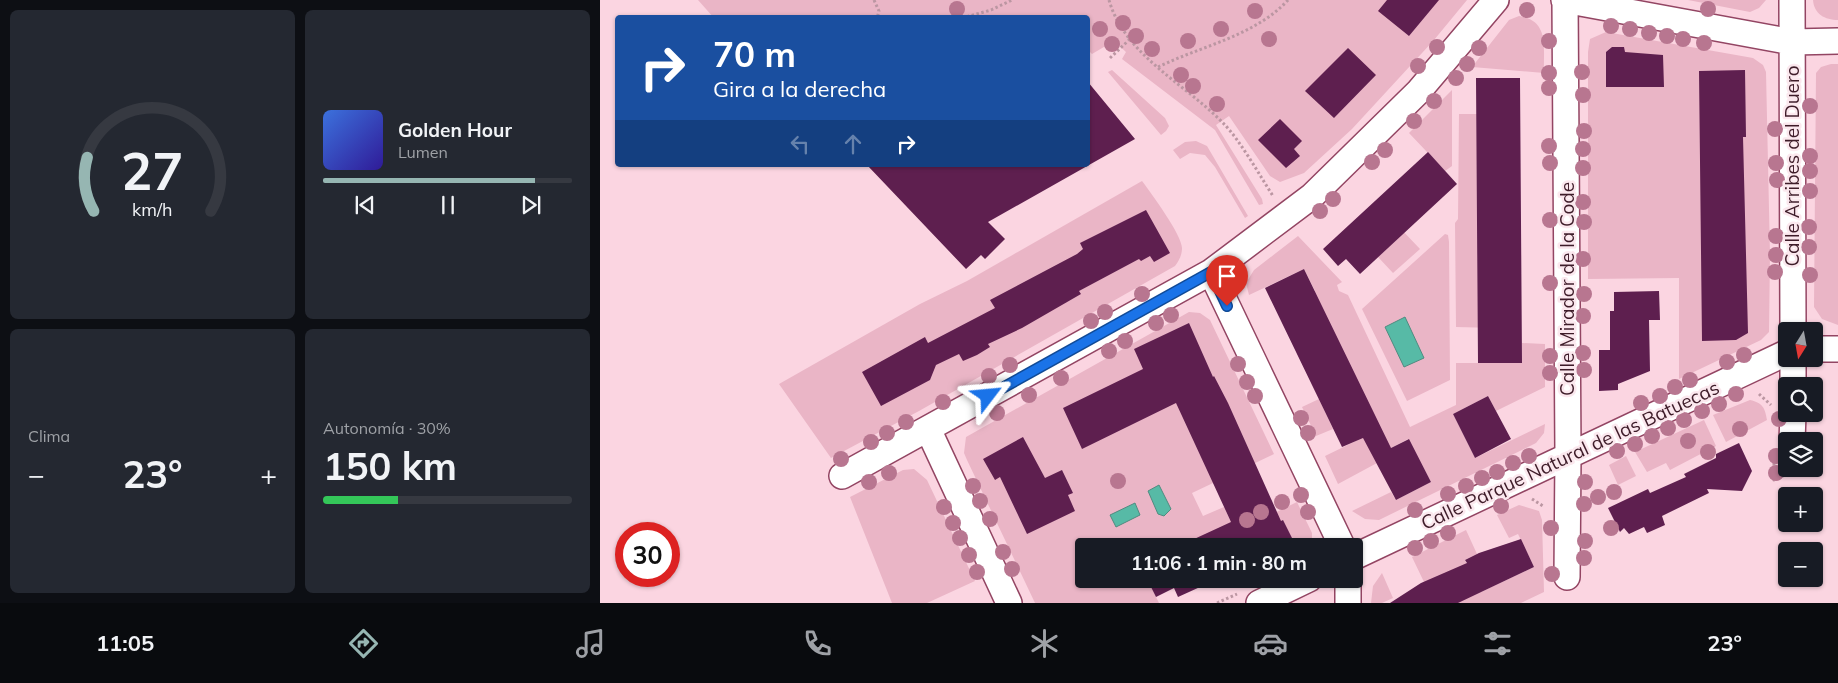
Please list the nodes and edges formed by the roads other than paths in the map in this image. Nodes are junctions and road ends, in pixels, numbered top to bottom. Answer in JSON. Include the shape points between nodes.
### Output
{"nodes":[{"id":1,"x":1496,"y":0,"type":"edge"},
{"id":2,"x":1564,"y":0,"type":"edge"},
{"id":3,"x":1792,"y":0,"type":"edge"},
{"id":4,"x":1838,"y":41,"type":"edge"},
{"id":5,"x":1792,"y":42,"type":"junction"},
{"id":6,"x":1211,"y":272,"type":"junction"},
{"id":7,"x":1792,"y":322,"type":"edge"},
{"id":8,"x":1823,"y":349,"type":"edge"},
{"id":9,"x":1838,"y":349,"type":"edge"},
{"id":10,"x":1778,"y":357,"type":"edge"},
{"id":11,"x":928,"y":429,"type":"junction"},
{"id":12,"x":1568,"y":454,"type":"junction"},
{"id":13,"x":842,"y":476,"type":"dead end"},
{"id":14,"x":1338,"y":538,"type":"edge"},
{"id":15,"x":1363,"y":553,"type":"edge"},
{"id":16,"x":1567,"y":577,"type":"dead end"},
{"id":17,"x":1290,"y":588,"type":"edge"},
{"id":18,"x":1348,"y":588,"type":"edge"},
{"id":19,"x":1009,"y":603,"type":"edge"},
{"id":20,"x":1259,"y":603,"type":"edge"},
{"id":21,"x":1348,"y":603,"type":"edge"}],
"edges":[{"from":1,"to":6,"type":"street","via":[[1418,92],[1312,196]]},
{"from":2,"to":5,"type":"street"},
{"from":2,"to":12,"type":"street","name":"Calle Mirador de la Code"},
{"from":3,"to":5,"type":"street","name":"Calle Arribes del Duero"},
{"from":4,"to":5,"type":"street"},
{"from":5,"to":7,"type":"street","name":"Calle Arribes del Duero"},
{"from":6,"to":11,"type":"street"},
{"from":6,"to":14,"type":"street"},
{"from":8,"to":9,"type":"street"},
{"from":10,"to":12,"type":"street","name":"Calle Parque Natural de las Batuecas"},
{"from":11,"to":13,"type":"street"},
{"from":11,"to":19,"type":"street"},
{"from":12,"to":15,"type":"street","name":"Calle Parque Natural de las Batuecas"},
{"from":12,"to":16,"type":"street","name":"Calle Mirador de la Code"},
{"from":17,"to":20,"type":"street"},
{"from":18,"to":21,"type":"street"}]}
